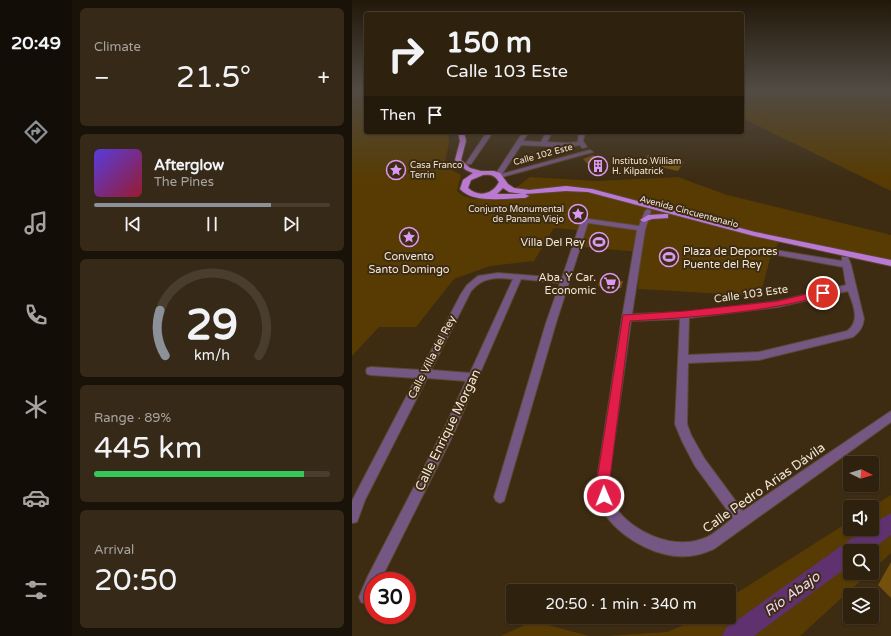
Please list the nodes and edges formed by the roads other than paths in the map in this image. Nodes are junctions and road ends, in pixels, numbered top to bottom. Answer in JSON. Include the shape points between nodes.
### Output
{"nodes":[{"id":1,"x":455,"y":134,"type":"edge"},
{"id":2,"x":461,"y":134,"type":"edge"},
{"id":3,"x":489,"y":134,"type":"edge"},
{"id":4,"x":525,"y":134,"type":"edge"},
{"id":5,"x":548,"y":134,"type":"edge"},
{"id":6,"x":581,"y":134,"type":"edge"},
{"id":7,"x":520,"y":143,"type":"junction"},
{"id":8,"x":580,"y":143,"type":"junction"},
{"id":9,"x":543,"y":144,"type":"junction"},
{"id":10,"x":510,"y":157,"type":"junction"},
{"id":11,"x":469,"y":163,"type":"dead end"},
{"id":12,"x":505,"y":167,"type":"junction"},
{"id":13,"x":485,"y":172,"type":"junction"},
{"id":14,"x":514,"y":172,"type":"junction"},
{"id":15,"x":500,"y":178,"type":"junction"},
{"id":16,"x":466,"y":181,"type":"junction"},
{"id":17,"x":582,"y":190,"type":"junction"},
{"id":18,"x":481,"y":196,"type":"junction"},
{"id":19,"x":634,"y":208,"type":"junction"},
{"id":20,"x":648,"y":211,"type":"junction"},
{"id":21,"x":665,"y":216,"type":"junction"},
{"id":22,"x":643,"y":224,"type":"junction"},
{"id":23,"x":775,"y":252,"type":"dead end"},
{"id":24,"x":846,"y":262,"type":"junction"},
{"id":25,"x":891,"y":263,"type":"edge"},
{"id":26,"x":891,"y":268,"type":"edge"},
{"id":27,"x":518,"y":277,"type":"junction"},
{"id":28,"x":565,"y":281,"type":"junction"},
{"id":29,"x":851,"y":287,"type":"junction"},
{"id":30,"x":685,"y":315,"type":"junction"},
{"id":31,"x":626,"y":318,"type":"junction"},
{"id":32,"x":684,"y":359,"type":"junction"},
{"id":33,"x":371,"y":371,"type":"dead end"},
{"id":34,"x":424,"y":375,"type":"junction"},
{"id":35,"x":474,"y":377,"type":"junction"},
{"id":36,"x":891,"y":416,"type":"edge"},
{"id":37,"x":356,"y":496,"type":"edge"},
{"id":38,"x":500,"y":497,"type":"dead end"},
{"id":39,"x":352,"y":517,"type":"edge"},
{"id":40,"x":742,"y":520,"type":"junction"},
{"id":41,"x":378,"y":572,"type":"edge"}],
"edges":[{"from":1,"to":16,"type":"main road","via":[[451,161],[463,173]]},
{"from":2,"to":13,"type":"main road","via":[[463,141],[458,160],[468,169]]},
{"from":3,"to":11,"type":"street"},
{"from":4,"to":7,"type":"street"},
{"from":5,"to":9,"type":"street"},
{"from":6,"to":8,"type":"street"},
{"from":7,"to":9,"type":"street"},
{"from":7,"to":10,"type":"street"},
{"from":8,"to":9,"type":"street"},
{"from":8,"to":14,"type":"street","name":"Calle 102 Este","via":[[590,152]]},
{"from":10,"to":12,"type":"street"},
{"from":10,"to":13,"type":"street","via":[[499,167]]},
{"from":12,"to":14,"type":"street"},
{"from":12,"to":15,"type":"street"},
{"from":13,"to":15,"type":"main road","name":"Avenida Cincuentenario"},
{"from":13,"to":16,"type":"main road"},
{"from":14,"to":15,"type":"street","name":"Calle 102 Este"},
{"from":15,"to":17,"type":"main road","name":"Avenida Cincuentenario","via":[[509,189],[519,191]]},
{"from":15,"to":18,"type":"main road","via":[[501,187],[495,192]]},
{"from":16,"to":18,"type":"main road","via":[[464,187],[467,193]]},
{"from":17,"to":20,"type":"main road","via":[[640,206]]},
{"from":17,"to":25,"type":"main road","name":"Avenida Cincuentenario","via":[[754,234]]},
{"from":18,"to":19,"type":"main road","name":"Avenida Cincuentenario","via":[[570,194],[591,196]]},
{"from":19,"to":20,"type":"main road","name":"Avenida Cincuentenario"},
{"from":19,"to":22,"type":"main road","via":[[642,214]]},
{"from":20,"to":21,"type":"main road","name":"Avenida Cincuentenario"},
{"from":20,"to":22,"type":"street","name":"Calle Pedro Arias Dávila"},
{"from":21,"to":22,"type":"main road","via":[[651,217]]},
{"from":21,"to":24,"type":"main road","name":"Avenida Cincuentenario"},
{"from":22,"to":28,"type":"street","via":[[585,220]]},
{"from":22,"to":31,"type":"street","name":"Calle Pedro Arias Dávila"},
{"from":23,"to":24,"type":"street"},
{"from":24,"to":26,"type":"main road","name":"Avenida Cincuentenario"},
{"from":24,"to":29,"type":"street"},
{"from":27,"to":28,"type":"street","name":"Calle Villa del Rey"},
{"from":27,"to":34,"type":"street","name":"Calle Villa del Rey","via":[[481,278],[472,285]]},
{"from":27,"to":35,"type":"street","name":"Calle Enrique Morgan"},
{"from":28,"to":38,"type":"street"},
{"from":29,"to":30,"type":"street","name":"Calle 103 Este","via":[[778,304]]},
{"from":29,"to":32,"type":"street","via":[[860,320],[856,330],[850,334],[759,356]]},
{"from":30,"to":31,"type":"street","name":"Calle 103 Este"},
{"from":30,"to":32,"type":"street"},
{"from":31,"to":40,"type":"street","name":"Calle Pedro Arias Dávila","via":[[602,486],[608,506],[631,531],[650,543],[666,548],[687,550],[709,544]]},
{"from":32,"to":40,"type":"street","via":[[681,424],[686,439],[696,457]]},
{"from":33,"to":34,"type":"street"},
{"from":34,"to":35,"type":"street"},
{"from":34,"to":37,"type":"street","name":"Calle Villa del Rey"},
{"from":35,"to":41,"type":"street","name":"Calle Enrique Morgan","via":[[450,431]]},
{"from":36,"to":40,"type":"street","name":"Calle Pedro Arias Dávila"},
{"from":37,"to":39,"type":"street","name":"Calle Villa del Rey"}]}
